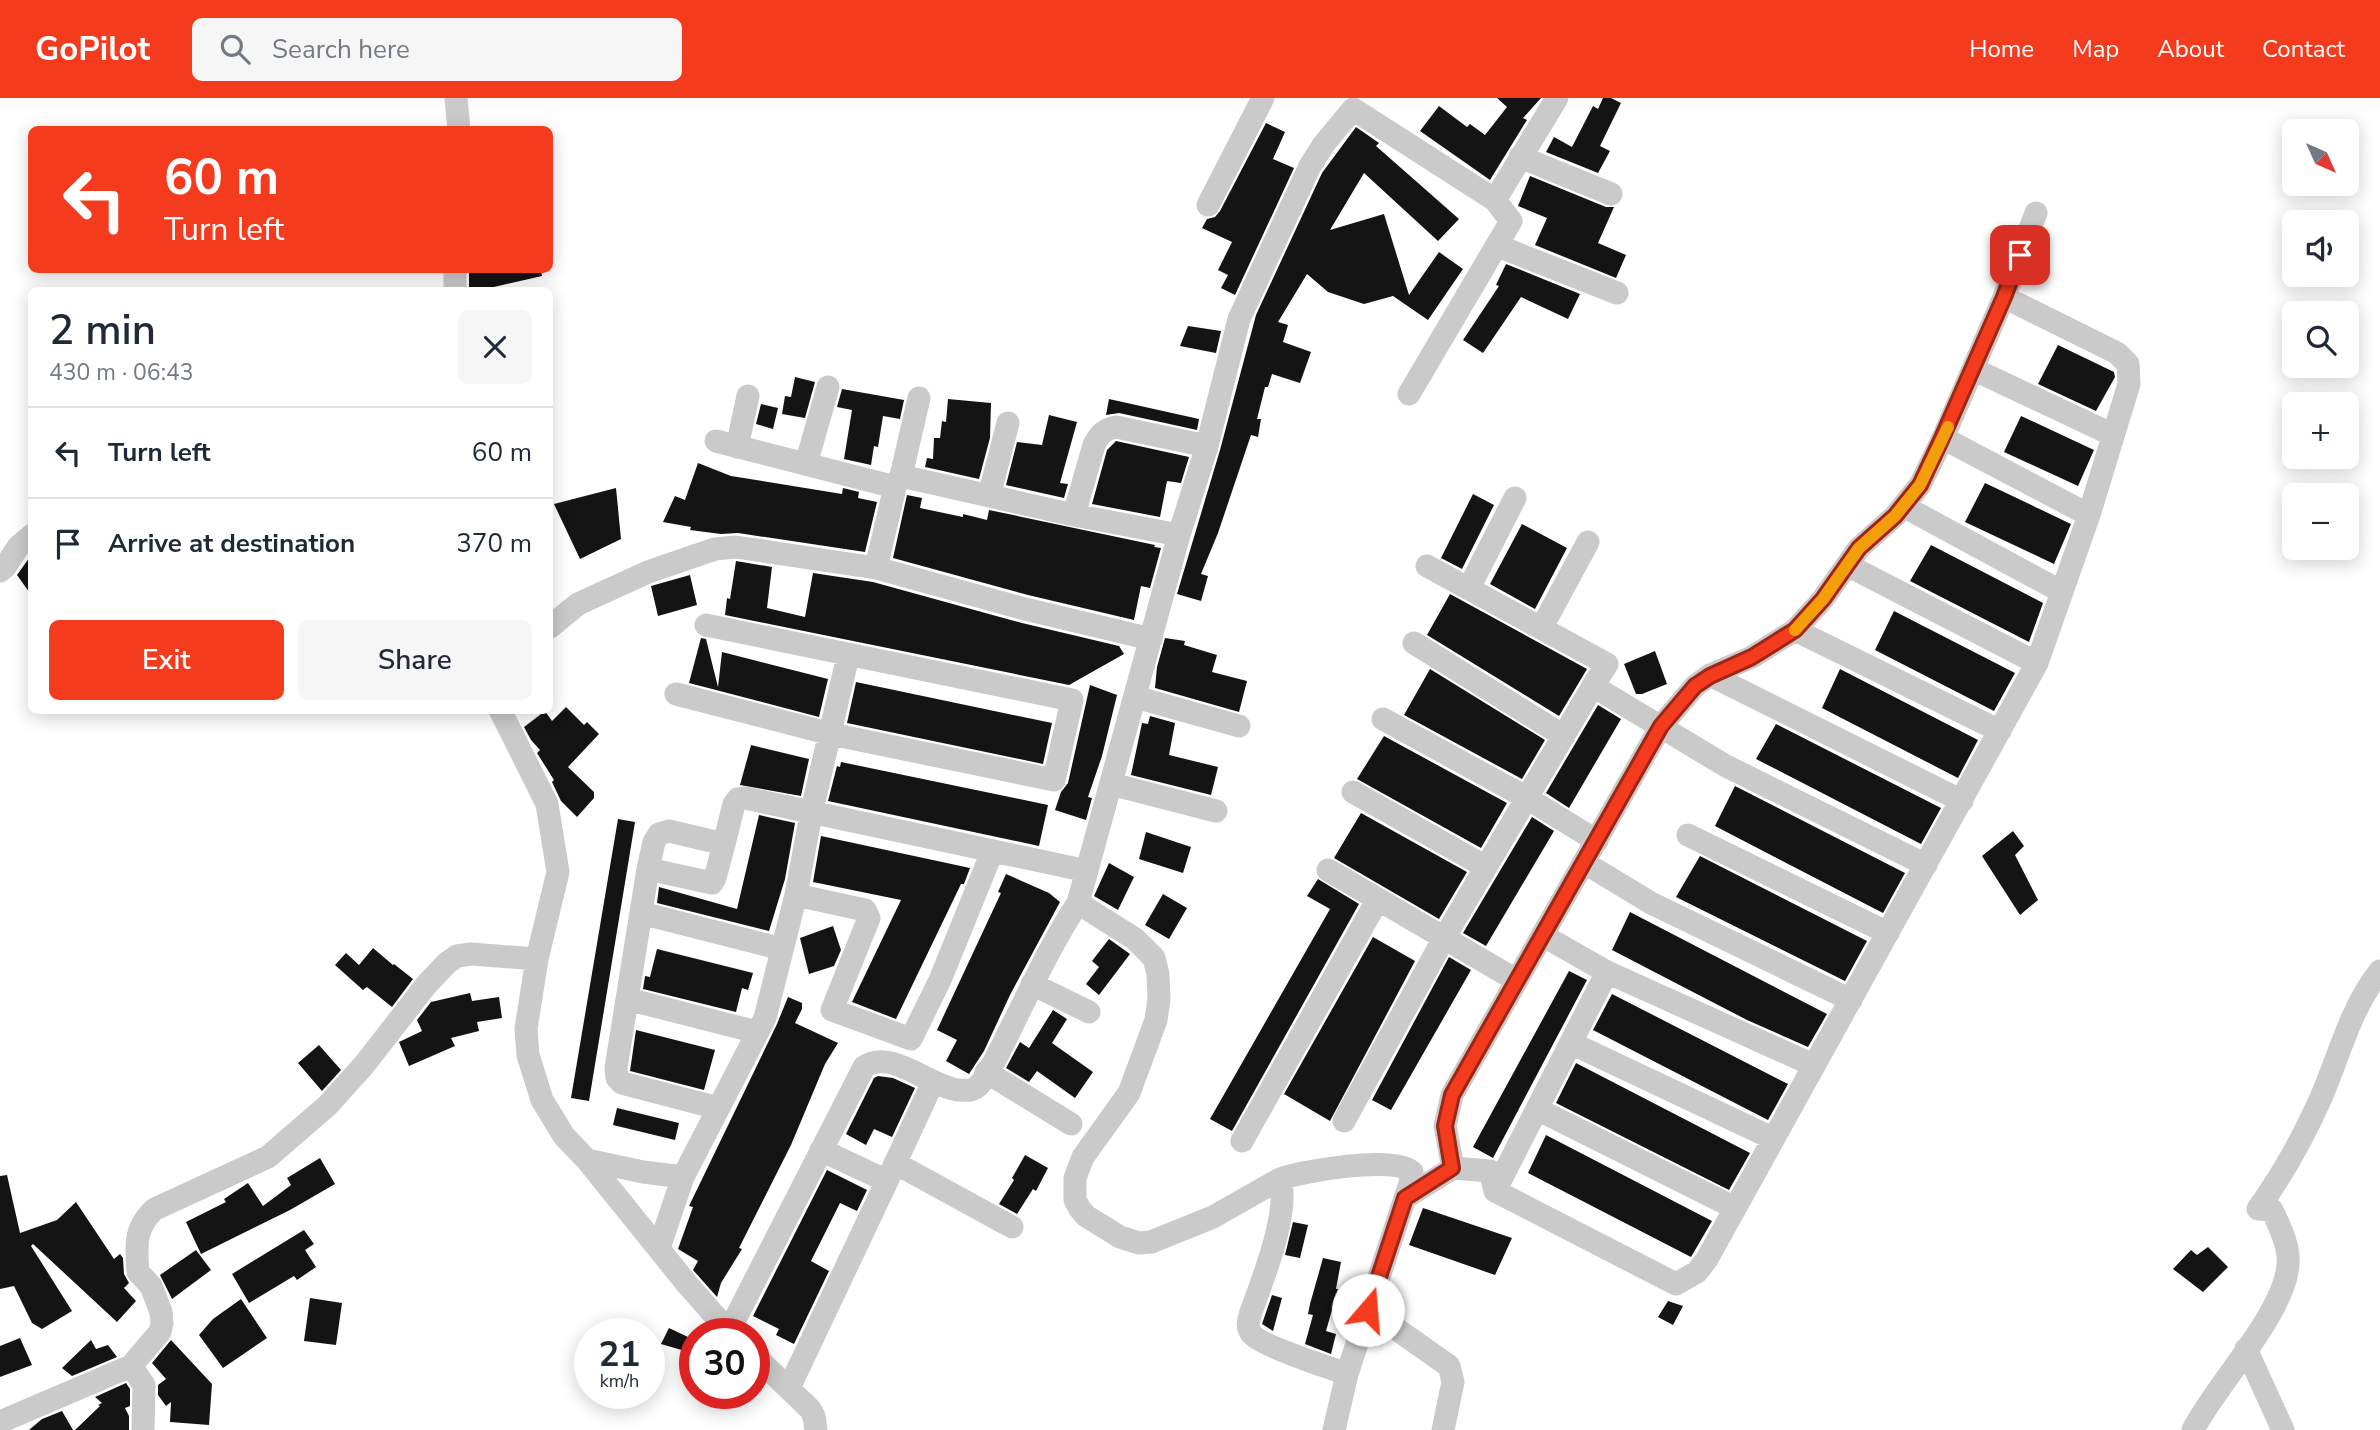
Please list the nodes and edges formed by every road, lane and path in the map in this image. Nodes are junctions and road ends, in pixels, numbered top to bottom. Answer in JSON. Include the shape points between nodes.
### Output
{"nodes":[{"id":1,"x":456,"y":98,"type":"edge"},
{"id":2,"x":1264,"y":98,"type":"edge"},
{"id":3,"x":1557,"y":98,"type":"edge"},
{"id":4,"x":1350,"y":102,"type":"edge"},
{"id":5,"x":459,"y":126,"type":"edge"},
{"id":6,"x":1520,"y":157,"type":"junction"},
{"id":7,"x":1611,"y":194,"type":"dead end"},
{"id":8,"x":1495,"y":200,"type":"junction"},
{"id":9,"x":1208,"y":205,"type":"dead end"},
{"id":10,"x":2036,"y":213,"type":"dead end"},
{"id":11,"x":1498,"y":246,"type":"junction"},
{"id":12,"x":1617,"y":292,"type":"dead end"},
{"id":13,"x":2004,"y":297,"type":"junction"},
{"id":14,"x":1973,"y":369,"type":"junction"},
{"id":15,"x":828,"y":387,"type":"dead end"},
{"id":16,"x":1409,"y":394,"type":"dead end"},
{"id":17,"x":748,"y":396,"type":"dead end"},
{"id":18,"x":919,"y":398,"type":"dead end"},
{"id":19,"x":1008,"y":423,"type":"dead end"},
{"id":20,"x":2113,"y":435,"type":"junction"},
{"id":21,"x":1942,"y":438,"type":"junction"},
{"id":22,"x":1207,"y":446,"type":"junction"},
{"id":23,"x":806,"y":464,"type":"junction"},
{"id":24,"x":898,"y":481,"type":"junction"},
{"id":25,"x":989,"y":496,"type":"junction"},
{"id":26,"x":1515,"y":498,"type":"dead end"},
{"id":27,"x":1903,"y":506,"type":"junction"},
{"id":28,"x":1074,"y":515,"type":"junction"},
{"id":29,"x":2089,"y":515,"type":"junction"},
{"id":30,"x":1179,"y":535,"type":"junction"},
{"id":31,"x":28,"y":538,"type":"edge"},
{"id":32,"x":1588,"y":542,"type":"dead end"},
{"id":33,"x":1847,"y":565,"type":"junction"},
{"id":34,"x":1427,"y":566,"type":"dead end"},
{"id":35,"x":876,"y":568,"type":"junction"},
{"id":36,"x":0,"y":571,"type":"edge"},
{"id":37,"x":1469,"y":588,"type":"junction"},
{"id":38,"x":2062,"y":592,"type":"junction"},
{"id":39,"x":553,"y":625,"type":"edge"},
{"id":40,"x":706,"y":625,"type":"dead end"},
{"id":41,"x":1542,"y":627,"type":"junction"},
{"id":42,"x":1795,"y":630,"type":"junction"},
{"id":43,"x":1151,"y":639,"type":"junction"},
{"id":44,"x":1414,"y":643,"type":"dead end"},
{"id":45,"x":848,"y":656,"type":"junction"},
{"id":46,"x":2037,"y":663,"type":"junction"},
{"id":47,"x":1710,"y":676,"type":"junction"},
{"id":48,"x":1593,"y":686,"type":"junction"},
{"id":49,"x":676,"y":694,"type":"dead end"},
{"id":50,"x":1135,"y":698,"type":"junction"},
{"id":51,"x":502,"y":714,"type":"edge"},
{"id":52,"x":1383,"y":719,"type":"dead end"},
{"id":53,"x":1239,"y":726,"type":"dead end"},
{"id":54,"x":1661,"y":726,"type":"junction"},
{"id":55,"x":2000,"y":731,"type":"junction"},
{"id":56,"x":831,"y":734,"type":"junction"},
{"id":57,"x":1564,"y":736,"type":"junction"},
{"id":58,"x":1111,"y":784,"type":"junction"},
{"id":59,"x":1353,"y":792,"type":"dead end"},
{"id":60,"x":1527,"y":798,"type":"junction"},
{"id":61,"x":1962,"y":801,"type":"junction"},
{"id":62,"x":1216,"y":811,"type":"dead end"},
{"id":63,"x":811,"y":814,"type":"junction"},
{"id":64,"x":1688,"y":835,"type":"dead end"},
{"id":65,"x":1597,"y":841,"type":"junction"},
{"id":66,"x":724,"y":844,"type":"junction"},
{"id":67,"x":992,"y":852,"type":"junction"},
{"id":68,"x":1585,"y":863,"type":"junction"},
{"id":69,"x":1926,"y":865,"type":"junction"},
{"id":70,"x":1486,"y":867,"type":"junction"},
{"id":71,"x":649,"y":869,"type":"junction"},
{"id":72,"x":1328,"y":870,"type":"dead end"},
{"id":73,"x":1087,"y":871,"type":"junction"},
{"id":74,"x":796,"y":895,"type":"junction"},
{"id":75,"x":1378,"y":899,"type":"junction"},
{"id":76,"x":1078,"y":903,"type":"junction"},
{"id":77,"x":641,"y":913,"type":"junction"},
{"id":78,"x":1888,"y":933,"type":"junction"},
{"id":79,"x":1542,"y":935,"type":"junction"},
{"id":80,"x":1444,"y":938,"type":"junction"},
{"id":81,"x":782,"y":949,"type":"junction"},
{"id":82,"x":537,"y":959,"type":"junction"},
{"id":83,"x":2380,"y":971,"type":"edge"},
{"id":84,"x":1607,"y":972,"type":"junction"},
{"id":85,"x":1516,"y":980,"type":"junction"},
{"id":86,"x":1032,"y":984,"type":"junction"},
{"id":87,"x":627,"y":999,"type":"junction"},
{"id":88,"x":1850,"y":1000,"type":"junction"},
{"id":89,"x":1088,"y":1012,"type":"dead end"},
{"id":90,"x":757,"y":1032,"type":"junction"},
{"id":91,"x":1571,"y":1043,"type":"junction"},
{"id":92,"x":1813,"y":1065,"type":"junction"},
{"id":93,"x":986,"y":1072,"type":"junction"},
{"id":94,"x":933,"y":1082,"type":"junction"},
{"id":95,"x":718,"y":1108,"type":"junction"},
{"id":96,"x":1537,"y":1109,"type":"junction"},
{"id":97,"x":1344,"y":1121,"type":"dead end"},
{"id":98,"x":1071,"y":1124,"type":"dead end"},
{"id":99,"x":1772,"y":1138,"type":"junction"},
{"id":100,"x":1242,"y":1141,"type":"dead end"},
{"id":101,"x":821,"y":1150,"type":"junction"},
{"id":102,"x":587,"y":1160,"type":"junction"},
{"id":103,"x":1452,"y":1168,"type":"junction"},
{"id":104,"x":891,"y":1172,"type":"junction"},
{"id":105,"x":683,"y":1177,"type":"junction"},
{"id":106,"x":1280,"y":1179,"type":"junction"},
{"id":107,"x":1495,"y":1191,"type":"junction"},
{"id":108,"x":1405,"y":1198,"type":"junction"},
{"id":109,"x":1735,"y":1208,"type":"junction"},
{"id":110,"x":1012,"y":1227,"type":"dead end"},
{"id":111,"x":659,"y":1248,"type":"junction"},
{"id":112,"x":1368,"y":1310,"type":"junction"},
{"id":113,"x":718,"y":1318,"type":"edge"},
{"id":114,"x":737,"y":1318,"type":"edge"},
{"id":115,"x":2246,"y":1349,"type":"junction"},
{"id":116,"x":131,"y":1366,"type":"junction"},
{"id":117,"x":770,"y":1370,"type":"edge"},
{"id":118,"x":1347,"y":1374,"type":"junction"},
{"id":119,"x":789,"y":1388,"type":"junction"},
{"id":120,"x":0,"y":1422,"type":"edge"},
{"id":121,"x":143,"y":1430,"type":"edge"},
{"id":122,"x":816,"y":1430,"type":"edge"},
{"id":123,"x":1334,"y":1430,"type":"edge"},
{"id":124,"x":1443,"y":1430,"type":"edge"},
{"id":125,"x":2193,"y":1430,"type":"edge"},
{"id":126,"x":2283,"y":1430,"type":"edge"}],
"edges":[{"from":1,"to":5,"type":"street"},
{"from":2,"to":9,"type":"street"},
{"from":3,"to":6,"type":"street"},
{"from":4,"to":8,"type":"street"},
{"from":4,"to":22,"type":"street","via":[[1310,166],[1239,319]]},
{"from":6,"to":7,"type":"street"},
{"from":6,"to":8,"type":"street"},
{"from":8,"to":11,"type":"street","via":[[1511,221]]},
{"from":10,"to":13,"type":"street"},
{"from":11,"to":12,"type":"street"},
{"from":11,"to":16,"type":"street"},
{"from":13,"to":14,"type":"street"},
{"from":13,"to":20,"type":"street","via":[[2124,358],[2129,384]]},
{"from":14,"to":20,"type":"street"},
{"from":14,"to":21,"type":"street"},
{"from":15,"to":23,"type":"street"},
{"from":17,"to":23,"type":"street","via":[[727,444]]},
{"from":18,"to":24,"type":"street"},
{"from":19,"to":25,"type":"street"},
{"from":20,"to":29,"type":"street"},
{"from":21,"to":27,"type":"street","via":[[1920,485]]},
{"from":21,"to":29,"type":"street"},
{"from":22,"to":28,"type":"street","via":[[1116,427],[1107,430],[1094,445]]},
{"from":22,"to":30,"type":"street"},
{"from":23,"to":24,"type":"street"},
{"from":24,"to":25,"type":"street"},
{"from":24,"to":35,"type":"street"},
{"from":25,"to":28,"type":"street"},
{"from":26,"to":37,"type":"street"},
{"from":27,"to":33,"type":"street"},
{"from":27,"to":38,"type":"street"},
{"from":28,"to":30,"type":"street"},
{"from":29,"to":38,"type":"street"},
{"from":30,"to":43,"type":"street"},
{"from":31,"to":36,"type":"street"},
{"from":32,"to":41,"type":"street"},
{"from":33,"to":42,"type":"street"},
{"from":33,"to":46,"type":"street"},
{"from":34,"to":37,"type":"street"},
{"from":35,"to":39,"type":"street","via":[[736,547],[715,549],[648,572],[578,604]]},
{"from":35,"to":43,"type":"street"},
{"from":37,"to":41,"type":"street"},
{"from":38,"to":46,"type":"street"},
{"from":40,"to":45,"type":"street"},
{"from":41,"to":48,"type":"street","via":[[1607,664]]},
{"from":42,"to":47,"type":"street"},
{"from":42,"to":55,"type":"street"},
{"from":43,"to":50,"type":"street"},
{"from":44,"to":57,"type":"street"},
{"from":45,"to":56,"type":"street"},
{"from":45,"to":56,"type":"street","via":[[1072,700],[1063,742],[1054,780]]},
{"from":46,"to":55,"type":"street"},
{"from":47,"to":54,"type":"street","via":[[1695,686]]},
{"from":47,"to":61,"type":"street"},
{"from":48,"to":54,"type":"street"},
{"from":48,"to":57,"type":"street"},
{"from":49,"to":56,"type":"street"},
{"from":50,"to":53,"type":"street"},
{"from":50,"to":58,"type":"street"},
{"from":51,"to":82,"type":"street","via":[[547,804],[558,872]]},
{"from":52,"to":60,"type":"street"},
{"from":54,"to":65,"type":"street"},
{"from":54,"to":69,"type":"street","via":[[1726,766]]},
{"from":55,"to":61,"type":"street"},
{"from":56,"to":63,"type":"street"},
{"from":57,"to":60,"type":"street"},
{"from":58,"to":62,"type":"street"},
{"from":58,"to":73,"type":"street"},
{"from":59,"to":70,"type":"street"},
{"from":60,"to":65,"type":"street"},
{"from":60,"to":70,"type":"street"},
{"from":61,"to":69,"type":"street"},
{"from":63,"to":66,"type":"street","via":[[738,799]]},
{"from":63,"to":67,"type":"street"},
{"from":63,"to":74,"type":"street"},
{"from":64,"to":78,"type":"street"},
{"from":65,"to":68,"type":"street"},
{"from":66,"to":71,"type":"street","via":[[664,831],[656,838]]},
{"from":66,"to":71,"type":"street","via":[[712,883]]},
{"from":67,"to":73,"type":"street"},
{"from":67,"to":74,"type":"street","via":[[911,1039],[832,1010],[869,918],[865,910]]},
{"from":68,"to":79,"type":"street"},
{"from":68,"to":88,"type":"street","via":[[1651,903]]},
{"from":69,"to":78,"type":"street"},
{"from":70,"to":80,"type":"street"},
{"from":71,"to":77,"type":"street"},
{"from":72,"to":75,"type":"street"},
{"from":73,"to":76,"type":"street"},
{"from":74,"to":81,"type":"street"},
{"from":75,"to":80,"type":"street"},
{"from":75,"to":100,"type":"street"},
{"from":76,"to":86,"type":"street"},
{"from":76,"to":106,"type":"street","via":[[1135,939],[1154,958],[1158,974],[1156,1020],[1129,1093],[1083,1157],[1075,1178],[1075,1200],[1086,1216],[1120,1237],[1139,1244],[1152,1242],[1213,1217]]},
{"from":77,"to":81,"type":"street"},
{"from":77,"to":87,"type":"street"},
{"from":78,"to":88,"type":"street"},
{"from":79,"to":84,"type":"street"},
{"from":79,"to":85,"type":"street"},
{"from":80,"to":85,"type":"street"},
{"from":80,"to":97,"type":"street"},
{"from":81,"to":90,"type":"street","via":[[765,1018]]},
{"from":82,"to":102,"type":"street","via":[[528,1006],[528,1055],[542,1100],[564,1136]]},
{"from":82,"to":116,"type":"street","via":[[471,954],[446,963],[328,1105],[268,1157],[149,1214],[136,1239],[138,1272],[152,1286],[162,1323],[160,1332]]},
{"from":83,"to":115,"type":"street","via":[[2348,1026],[2320,1101],[2292,1158],[2258,1209],[2272,1210],[2288,1256],[2275,1304]]},
{"from":84,"to":91,"type":"street"},
{"from":84,"to":92,"type":"street"},
{"from":85,"to":103,"type":"street","via":[[1452,1095],[1445,1126]]},
{"from":86,"to":89,"type":"street"},
{"from":86,"to":93,"type":"street"},
{"from":87,"to":90,"type":"street"},
{"from":87,"to":95,"type":"street","via":[[617,1078]]},
{"from":88,"to":92,"type":"street"},
{"from":90,"to":95,"type":"street"},
{"from":91,"to":96,"type":"street"},
{"from":91,"to":99,"type":"street"},
{"from":92,"to":99,"type":"street"},
{"from":93,"to":94,"type":"street","via":[[970,1091]]},
{"from":93,"to":98,"type":"street"},
{"from":94,"to":101,"type":"street","via":[[893,1063],[870,1062]]},
{"from":94,"to":104,"type":"street"},
{"from":95,"to":105,"type":"street"},
{"from":96,"to":107,"type":"street"},
{"from":96,"to":109,"type":"street"},
{"from":99,"to":109,"type":"street"},
{"from":101,"to":104,"type":"street"},
{"from":101,"to":114,"type":"street"},
{"from":102,"to":105,"type":"street"},
{"from":102,"to":111,"type":"street"},
{"from":103,"to":107,"type":"street","via":[[1490,1171]]},
{"from":103,"to":108,"type":"street"},
{"from":104,"to":110,"type":"street"},
{"from":104,"to":119,"type":"street"},
{"from":105,"to":111,"type":"street"},
{"from":106,"to":108,"type":"street","via":[[1353,1165],[1403,1166],[1412,1175]]},
{"from":106,"to":118,"type":"street","via":[[1282,1216],[1248,1322],[1250,1332],[1292,1354]]},
{"from":107,"to":109,"type":"street","via":[[1676,1284],[1698,1272]]},
{"from":108,"to":112,"type":"street"},
{"from":111,"to":113,"type":"street"},
{"from":112,"to":118,"type":"street"},
{"from":112,"to":124,"type":"street","via":[[1449,1366],[1453,1382]]},
{"from":115,"to":125,"type":"street"},
{"from":115,"to":126,"type":"street"},
{"from":116,"to":120,"type":"street"},
{"from":116,"to":121,"type":"street","via":[[144,1385]]},
{"from":117,"to":119,"type":"street"},
{"from":118,"to":123,"type":"street"},
{"from":119,"to":122,"type":"street","via":[[810,1409]]}]}
